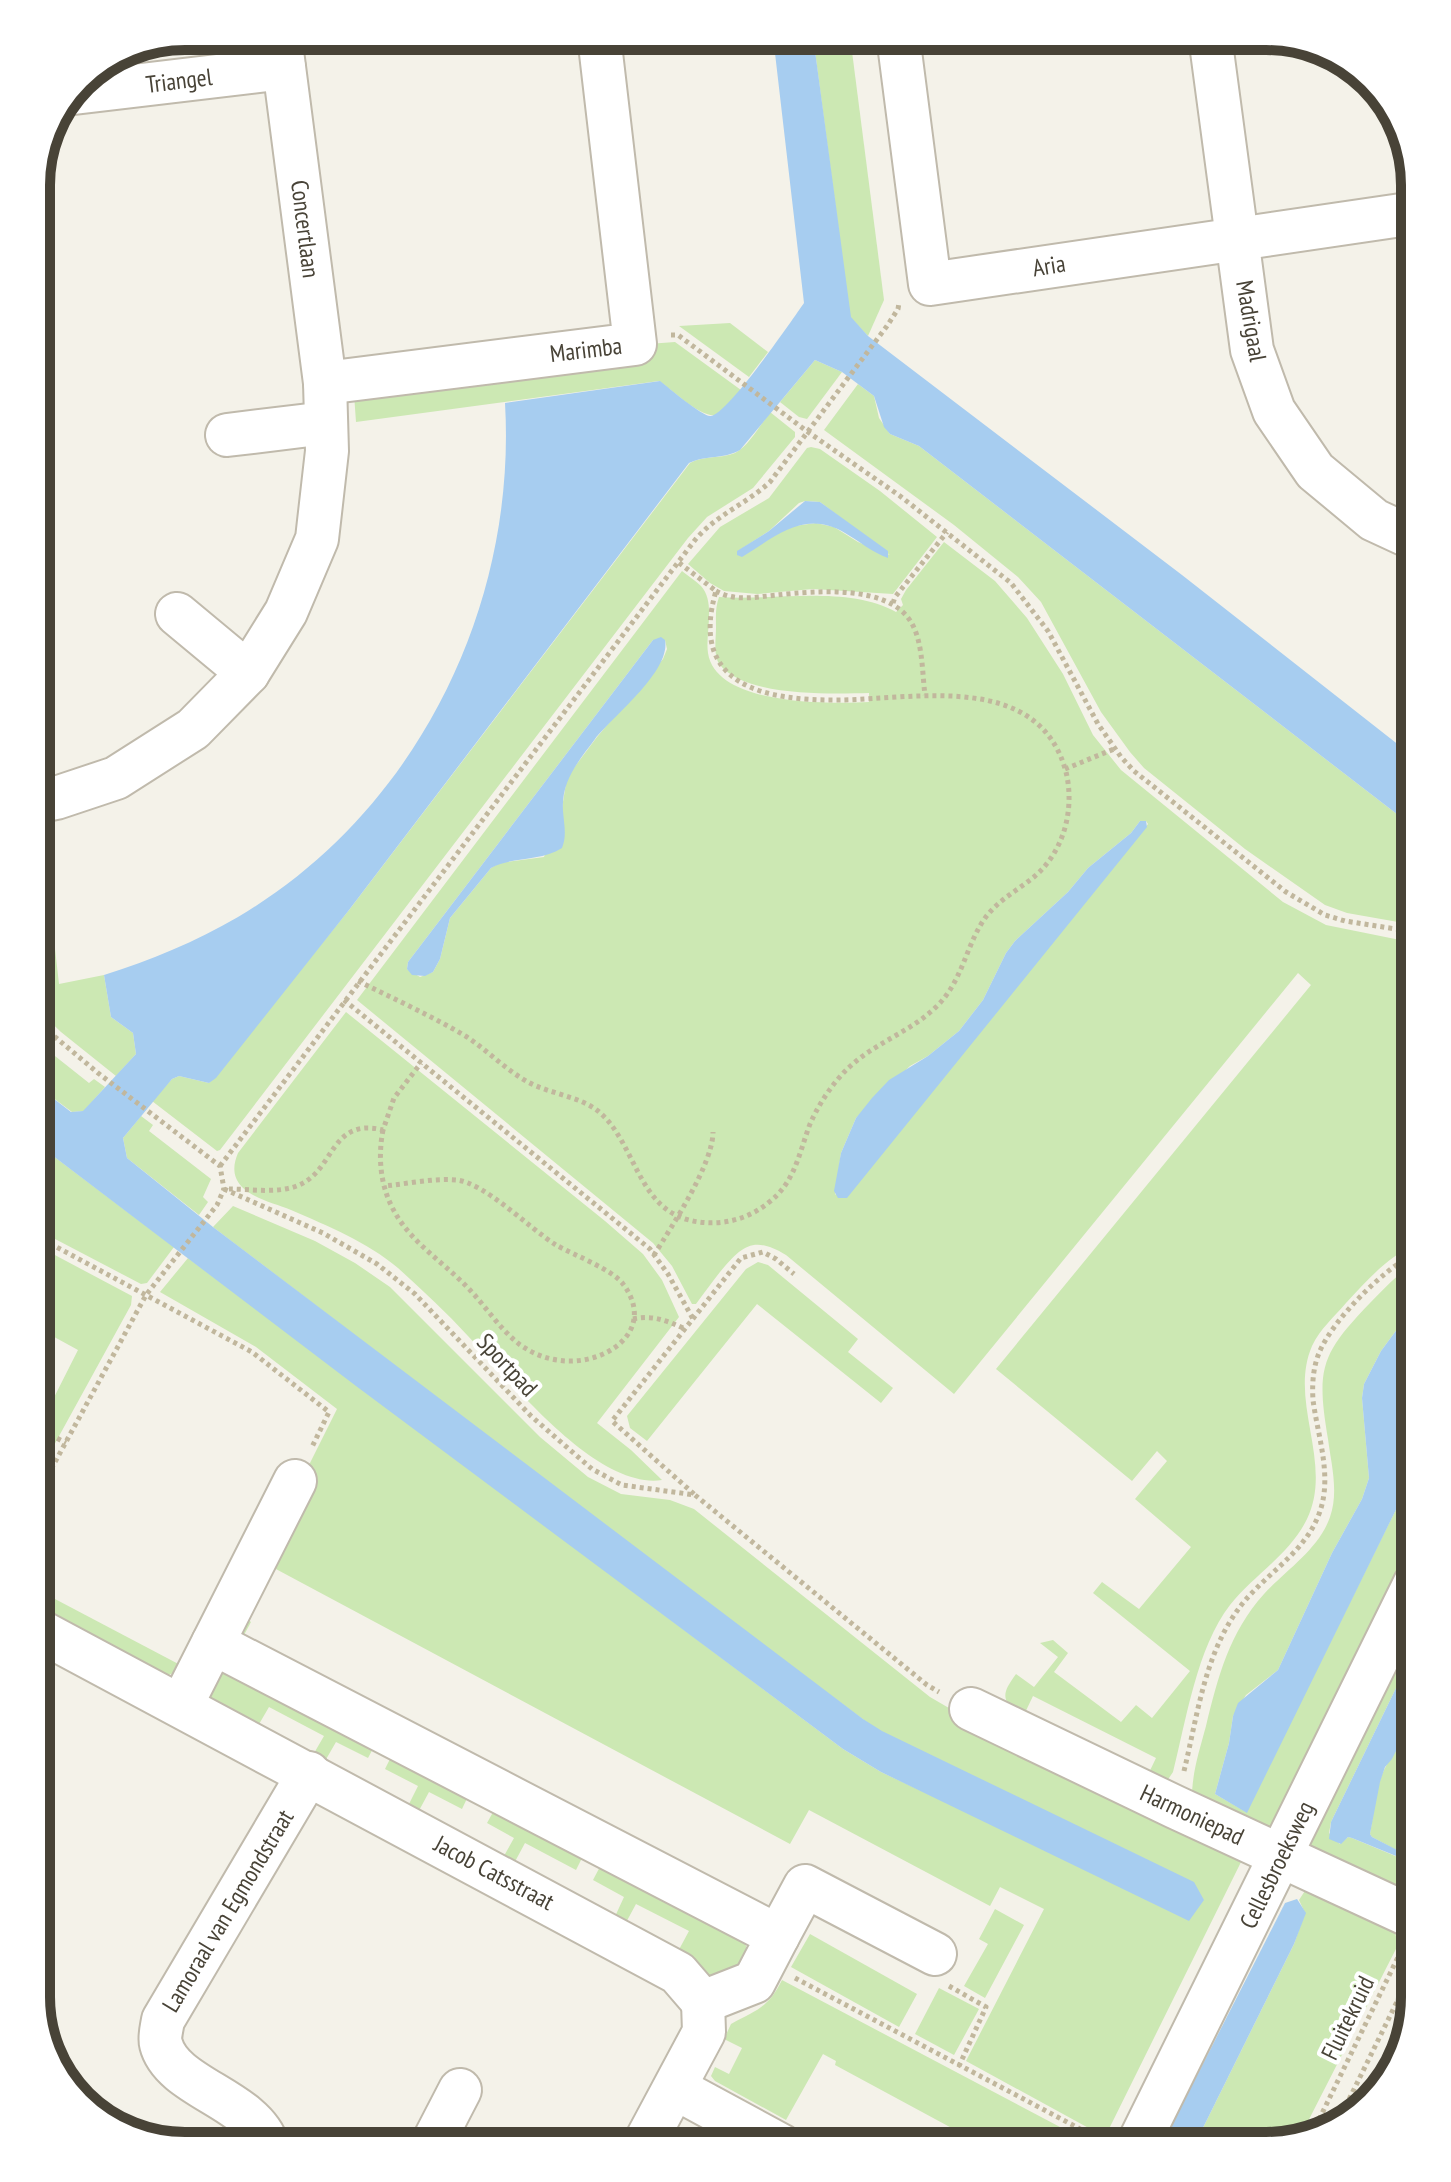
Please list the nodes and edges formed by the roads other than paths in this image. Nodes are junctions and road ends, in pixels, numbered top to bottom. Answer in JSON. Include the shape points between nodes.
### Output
{"nodes":[{"id":1,"x":601,"y":50,"type":"edge"},
{"id":2,"x":900,"y":50,"type":"edge"},
{"id":3,"x":1212,"y":50,"type":"edge"},
{"id":4,"x":282,"y":52,"type":"edge"},
{"id":5,"x":90,"y":90,"type":"edge"},
{"id":6,"x":1401,"y":215,"type":"edge"},
{"id":7,"x":1237,"y":237,"type":"junction"},
{"id":8,"x":325,"y":403,"type":"junction"},
{"id":9,"x":227,"y":435,"type":"dead end"},
{"id":10,"x":1401,"y":533,"type":"edge"},
{"id":11,"x":177,"y":614,"type":"dead end"},
{"id":12,"x":248,"y":673,"type":"junction"},
{"id":13,"x":50,"y":799,"type":"edge"},
{"id":14,"x":295,"y":1481,"type":"road end"},
{"id":15,"x":1401,"y":1612,"type":"edge"},
{"id":16,"x":50,"y":1638,"type":"edge"},
{"id":17,"x":213,"y":1643,"type":"junction"},
{"id":18,"x":181,"y":1706,"type":"junction"},
{"id":19,"x":971,"y":1709,"type":"road end"},
{"id":20,"x":309,"y":1773,"type":"junction"},
{"id":21,"x":1281,"y":1856,"type":"junction"},
{"id":22,"x":1401,"y":1911,"type":"edge"},
{"id":23,"x":772,"y":1949,"type":"junction"},
{"id":24,"x":935,"y":1954,"type":"road end"},
{"id":25,"x":703,"y":2002,"type":"junction"},
{"id":26,"x":675,"y":2088,"type":"junction"},
{"id":27,"x":460,"y":2090,"type":"dead end"},
{"id":28,"x":261,"y":2132,"type":"edge"},
{"id":29,"x":438,"y":2132,"type":"edge"},
{"id":30,"x":651,"y":2132,"type":"edge"},
{"id":31,"x":756,"y":2132,"type":"edge"},
{"id":32,"x":1129,"y":2132,"type":"edge"}],
"edges":[{"from":1,"to":8,"type":"street","name":"Marimba","via":[[635,344]]},
{"from":2,"to":7,"type":"street","name":"Aria","via":[[930,284]]},
{"from":3,"to":7,"type":"street","name":"Madrigaal"},
{"from":4,"to":5,"type":"street","name":"Triangel"},
{"from":4,"to":8,"type":"street","name":"Concertlaan"},
{"from":6,"to":7,"type":"street","name":"Aria"},
{"from":7,"to":10,"type":"street","name":"Madrigaal","via":[[1252,350],[1274,411],[1315,471],[1374,520]]},
{"from":8,"to":9,"type":"street"},
{"from":8,"to":12,"type":"street","name":"Concertlaan","via":[[327,451],[317,539],[286,612]]},
{"from":11,"to":12,"type":"street"},
{"from":12,"to":13,"type":"street","name":"Concertlaan","via":[[193,729],[116,778]]},
{"from":14,"to":17,"type":"street"},
{"from":15,"to":21,"type":"street","name":"Cellesbroeksweg"},
{"from":16,"to":18,"type":"street","name":"Jacob Catsstraat"},
{"from":17,"to":18,"type":"street"},
{"from":17,"to":23,"type":"street"},
{"from":18,"to":20,"type":"street","name":"Jacob Catsstraat"},
{"from":19,"to":21,"type":"street","name":"Harmoniepad"},
{"from":20,"to":25,"type":"street","name":"Jacob Catsstraat","via":[[678,1973]]},
{"from":20,"to":28,"type":"street","name":"Lamoraal van Egmondstraat","via":[[163,2020],[159,2042],[169,2063],[256,2123]]},
{"from":21,"to":22,"type":"street","name":"Harmoniepad"},
{"from":21,"to":32,"type":"street","name":"Cellesbroeksweg"},
{"from":23,"to":24,"type":"street","via":[[805,1886]]},
{"from":23,"to":25,"type":"street","via":[[754,1982]]},
{"from":25,"to":26,"type":"street","via":[[704,2032]]},
{"from":26,"to":30,"type":"street"},
{"from":26,"to":31,"type":"street"},
{"from":27,"to":29,"type":"street"}]}
